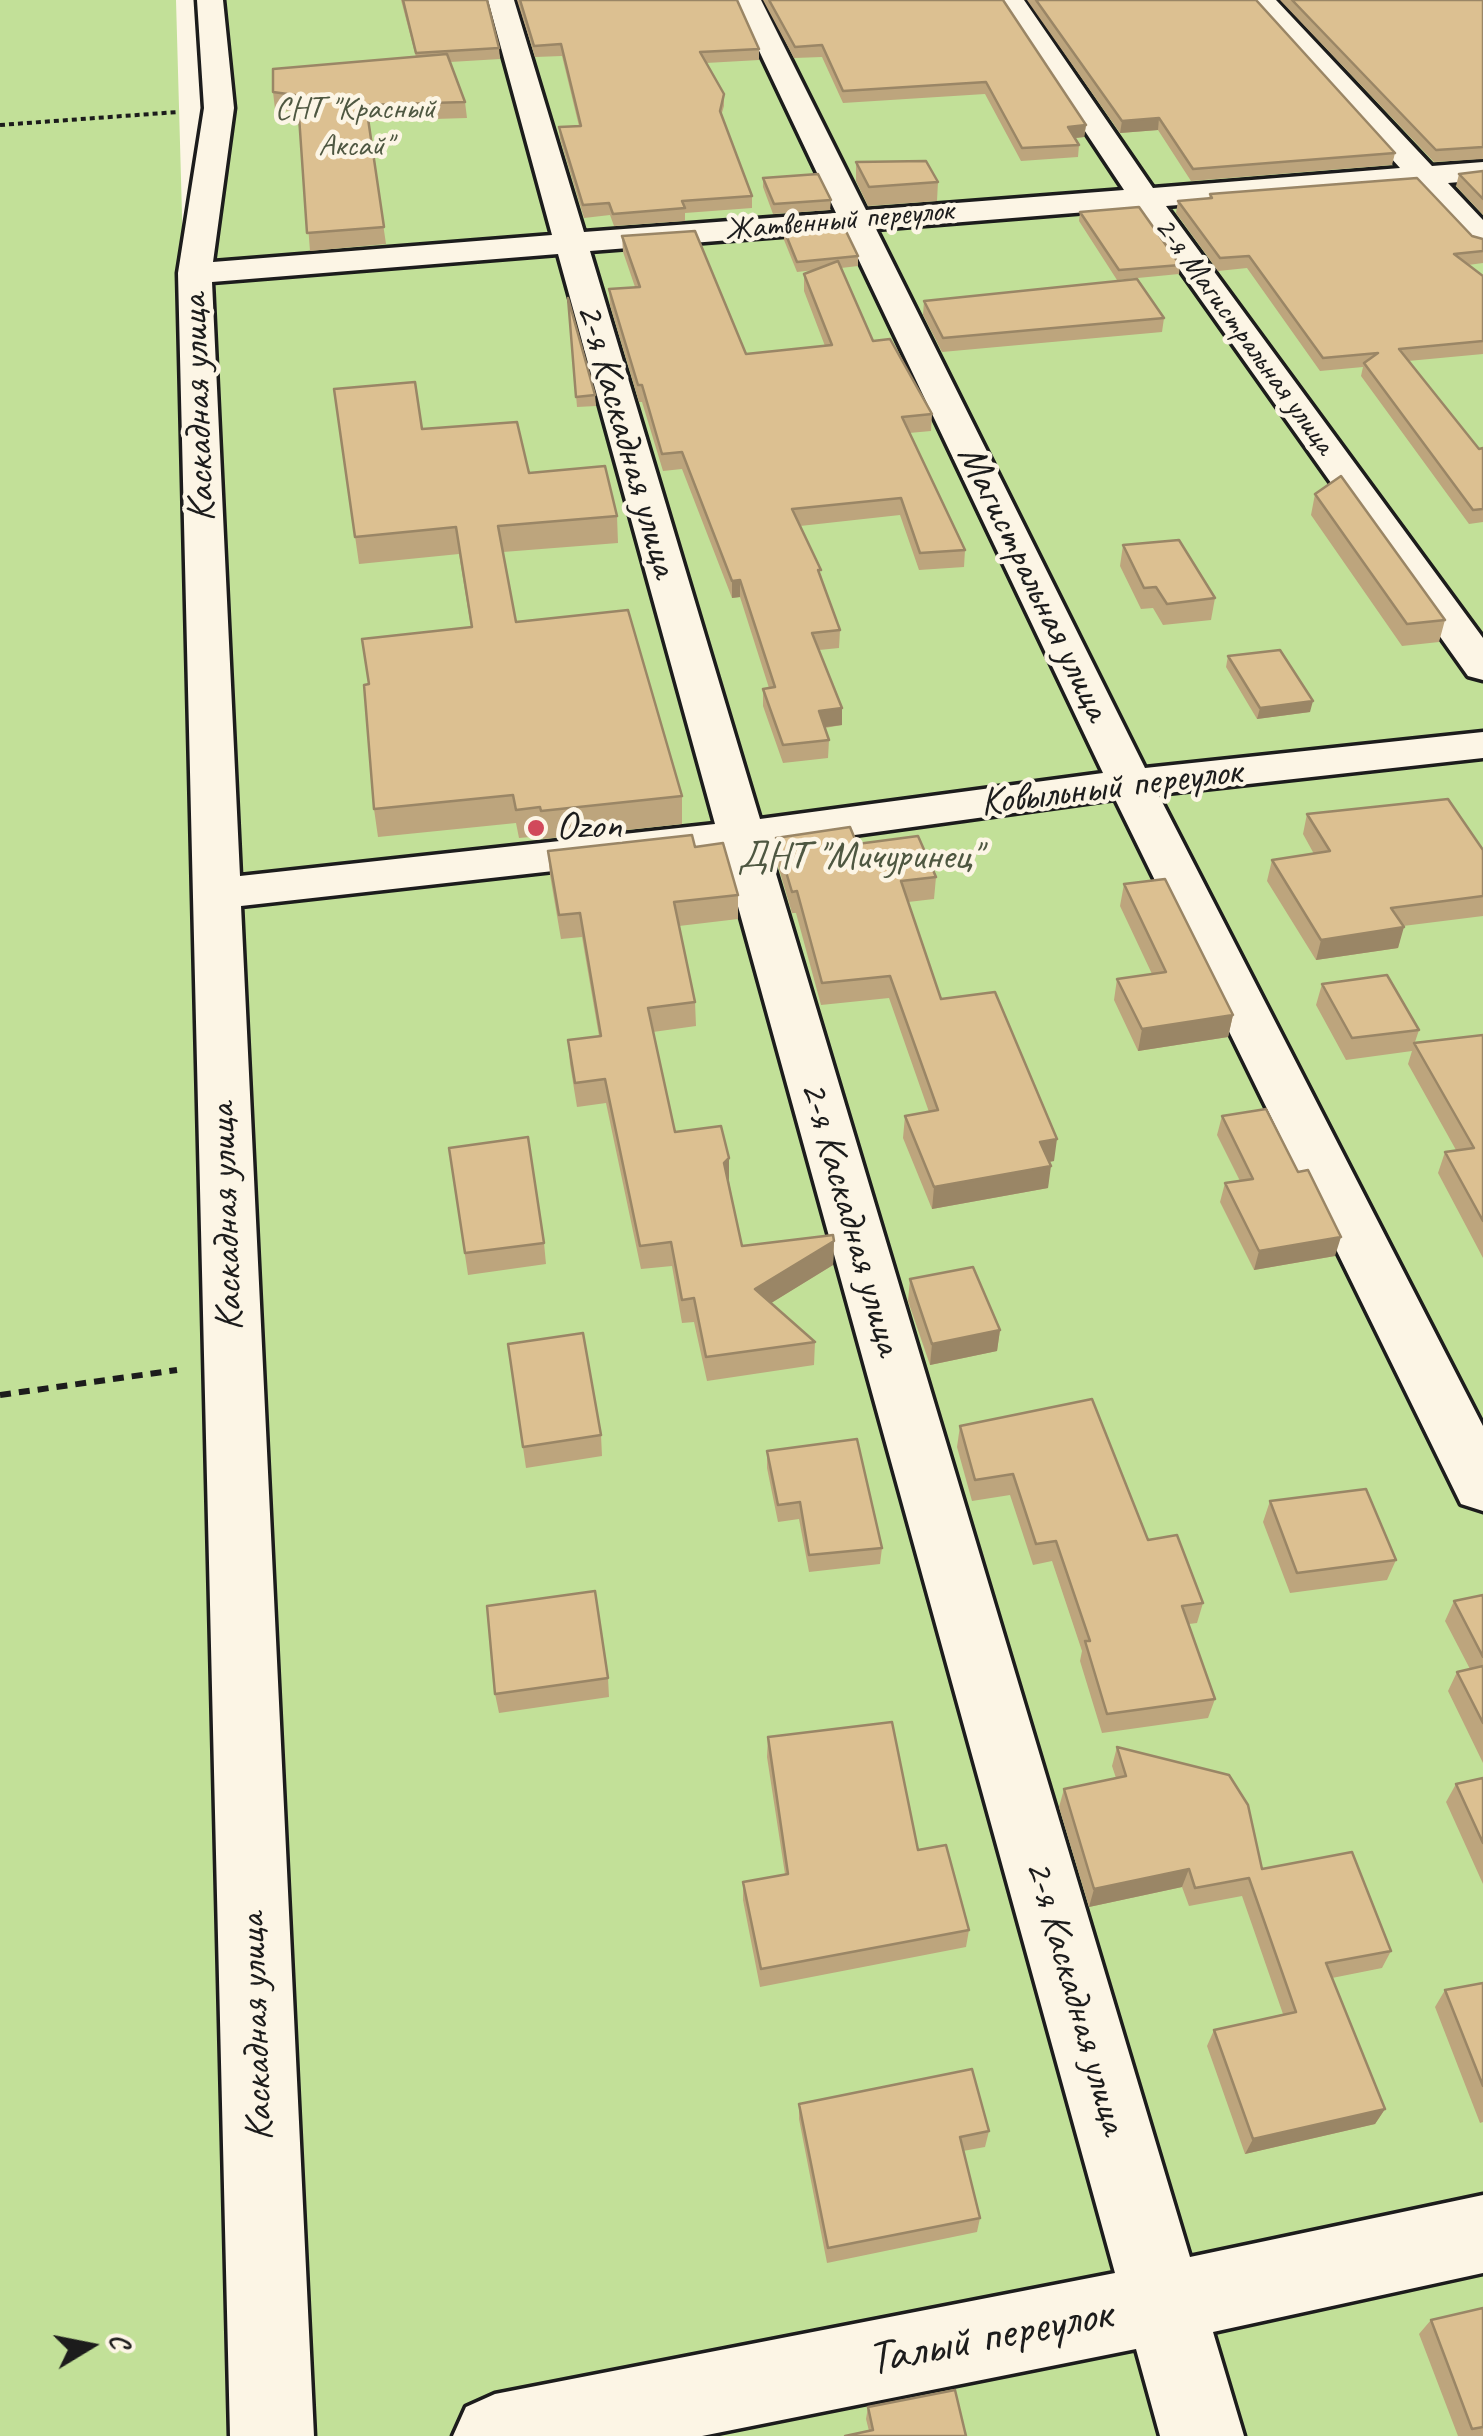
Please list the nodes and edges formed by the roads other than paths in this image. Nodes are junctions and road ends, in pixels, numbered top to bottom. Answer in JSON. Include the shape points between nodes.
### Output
{"nodes":[{"id":1,"x":210,"y":0,"type":"edge"},
{"id":2,"x":501,"y":0,"type":"edge"},
{"id":3,"x":748,"y":0,"type":"edge"},
{"id":4,"x":1011,"y":0,"type":"edge"},
{"id":5,"x":1261,"y":0,"type":"edge"},
{"id":6,"x":1483,"y":172,"type":"edge"},
{"id":7,"x":1424,"y":176,"type":"junction"},
{"id":8,"x":1144,"y":197,"type":"junction"},
{"id":9,"x":858,"y":219,"type":"junction"},
{"id":10,"x":1483,"y":239,"type":"edge"},
{"id":11,"x":570,"y":243,"type":"junction"},
{"id":12,"x":195,"y":274,"type":"junction"},
{"id":13,"x":1483,"y":668,"type":"edge"},
{"id":14,"x":1483,"y":744,"type":"edge"},
{"id":15,"x":1130,"y":784,"type":"junction"},
{"id":16,"x":740,"y":836,"type":"junction"},
{"id":17,"x":215,"y":894,"type":"junction"},
{"id":18,"x":1483,"y":1486,"type":"edge"},
{"id":19,"x":1483,"y":2234,"type":"edge"},
{"id":20,"x":1164,"y":2303,"type":"junction"},
{"id":21,"x":272,"y":2436,"type":"edge"},
{"id":22,"x":495,"y":2436,"type":"edge"},
{"id":23,"x":1202,"y":2436,"type":"edge"}],
"edges":[{"from":1,"to":12,"type":"street","name":"Каскадная улица","via":[[219,108]]},
{"from":2,"to":11,"type":"street","name":"2-я Каскадная улица"},
{"from":3,"to":9,"type":"street","name":"Магистральная улица"},
{"from":4,"to":8,"type":"street","name":"2-я Магистральная улица"},
{"from":5,"to":7,"type":"street"},
{"from":6,"to":7,"type":"street","name":"Жатвенный переулок"},
{"from":7,"to":8,"type":"street","name":"Жатвенный переулок"},
{"from":7,"to":10,"type":"street"},
{"from":8,"to":9,"type":"street","name":"Жатвенный переулок"},
{"from":8,"to":13,"type":"street","name":"2-я Магистральная улица"},
{"from":9,"to":11,"type":"street","name":"Жатвенный переулок"},
{"from":9,"to":15,"type":"street","name":"Магистральная улица"},
{"from":11,"to":12,"type":"street","name":"Жатвенный переулок"},
{"from":11,"to":16,"type":"street","name":"2-я Каскадная улица"},
{"from":12,"to":17,"type":"street","name":"Каскадная улица"},
{"from":14,"to":15,"type":"street","name":"Ковыльный переулок"},
{"from":15,"to":16,"type":"street","name":"Ковыльный переулок"},
{"from":15,"to":18,"type":"street","name":"Магистральная улица"},
{"from":16,"to":17,"type":"street","name":"Ковыльный переулок"},
{"from":16,"to":20,"type":"street","name":"2-я Каскадная улица"},
{"from":17,"to":21,"type":"street","name":"Каскадная улица"},
{"from":19,"to":20,"type":"street","name":"Талый переулок"},
{"from":20,"to":22,"type":"street","name":"Талый переулок"},
{"from":20,"to":23,"type":"street","name":"2-я Каскадная улица"}]}
